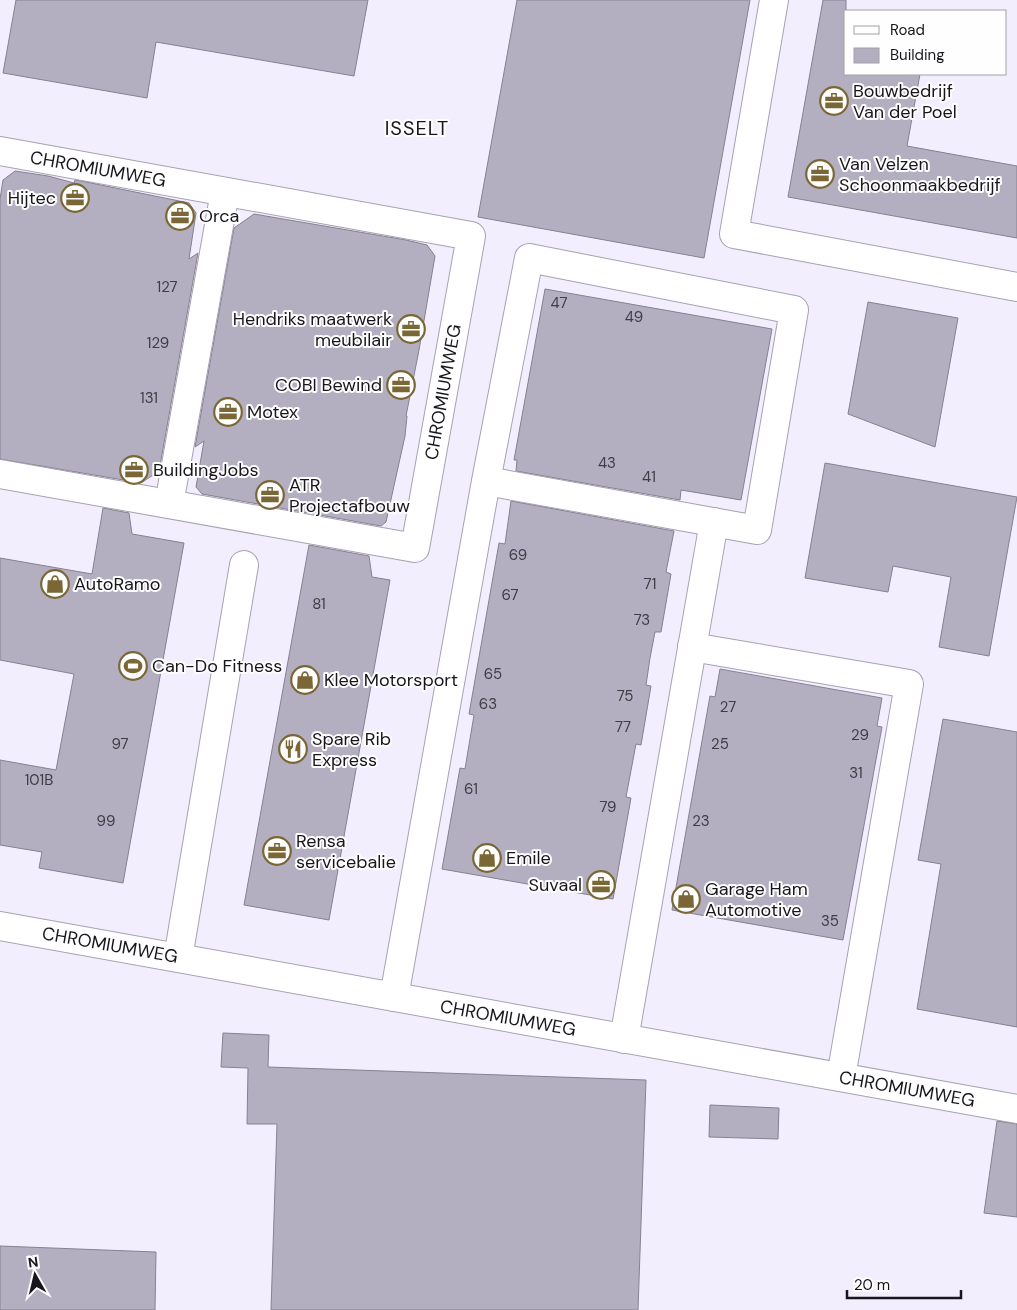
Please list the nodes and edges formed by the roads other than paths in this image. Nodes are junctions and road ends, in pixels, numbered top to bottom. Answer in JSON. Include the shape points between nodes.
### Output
{"nodes":[{"id":1,"x":774,"y":0,"type":"edge"},
{"id":2,"x":0,"y":152,"type":"edge"},
{"id":3,"x":225,"y":192,"type":"junction"},
{"id":4,"x":1017,"y":287,"type":"edge"},
{"id":5,"x":0,"y":474,"type":"edge"},
{"id":6,"x":486,"y":481,"type":"junction"},
{"id":7,"x":169,"y":504,"type":"junction"},
{"id":8,"x":714,"y":522,"type":"junction"},
{"id":9,"x":244,"y":565,"type":"dead end"},
{"id":10,"x":692,"y":647,"type":"junction"},
{"id":11,"x":0,"y":926,"type":"edge"},
{"id":12,"x":178,"y":958,"type":"junction"},
{"id":13,"x":394,"y":997,"type":"junction"},
{"id":14,"x":624,"y":1039,"type":"junction"},
{"id":15,"x":841,"y":1077,"type":"junction"},
{"id":16,"x":1017,"y":1108,"type":"edge"}],
"edges":[{"from":1,"to":4,"type":"street","via":[[734,234]]},
{"from":2,"to":3,"type":"street","name":"CHROMIUMWEG"},
{"from":3,"to":7,"type":"street"},
{"from":3,"to":7,"type":"street","name":"CHROMIUMWEG","via":[[471,236],[431,460],[415,548]]},
{"from":5,"to":7,"type":"street","name":"CHROMIUMWEG"},
{"from":6,"to":8,"type":"street"},
{"from":6,"to":8,"type":"street","via":[[529,258],[794,310],[757,530]]},
{"from":6,"to":13,"type":"street"},
{"from":8,"to":10,"type":"street"},
{"from":9,"to":12,"type":"street"},
{"from":10,"to":14,"type":"street"},
{"from":10,"to":15,"type":"street","via":[[909,684]]},
{"from":11,"to":12,"type":"street","name":"CHROMIUMWEG"},
{"from":12,"to":13,"type":"street","name":"CHROMIUMWEG"},
{"from":13,"to":14,"type":"street","name":"CHROMIUMWEG"},
{"from":14,"to":15,"type":"street","name":"CHROMIUMWEG"},
{"from":15,"to":16,"type":"street","name":"CHROMIUMWEG"}]}
